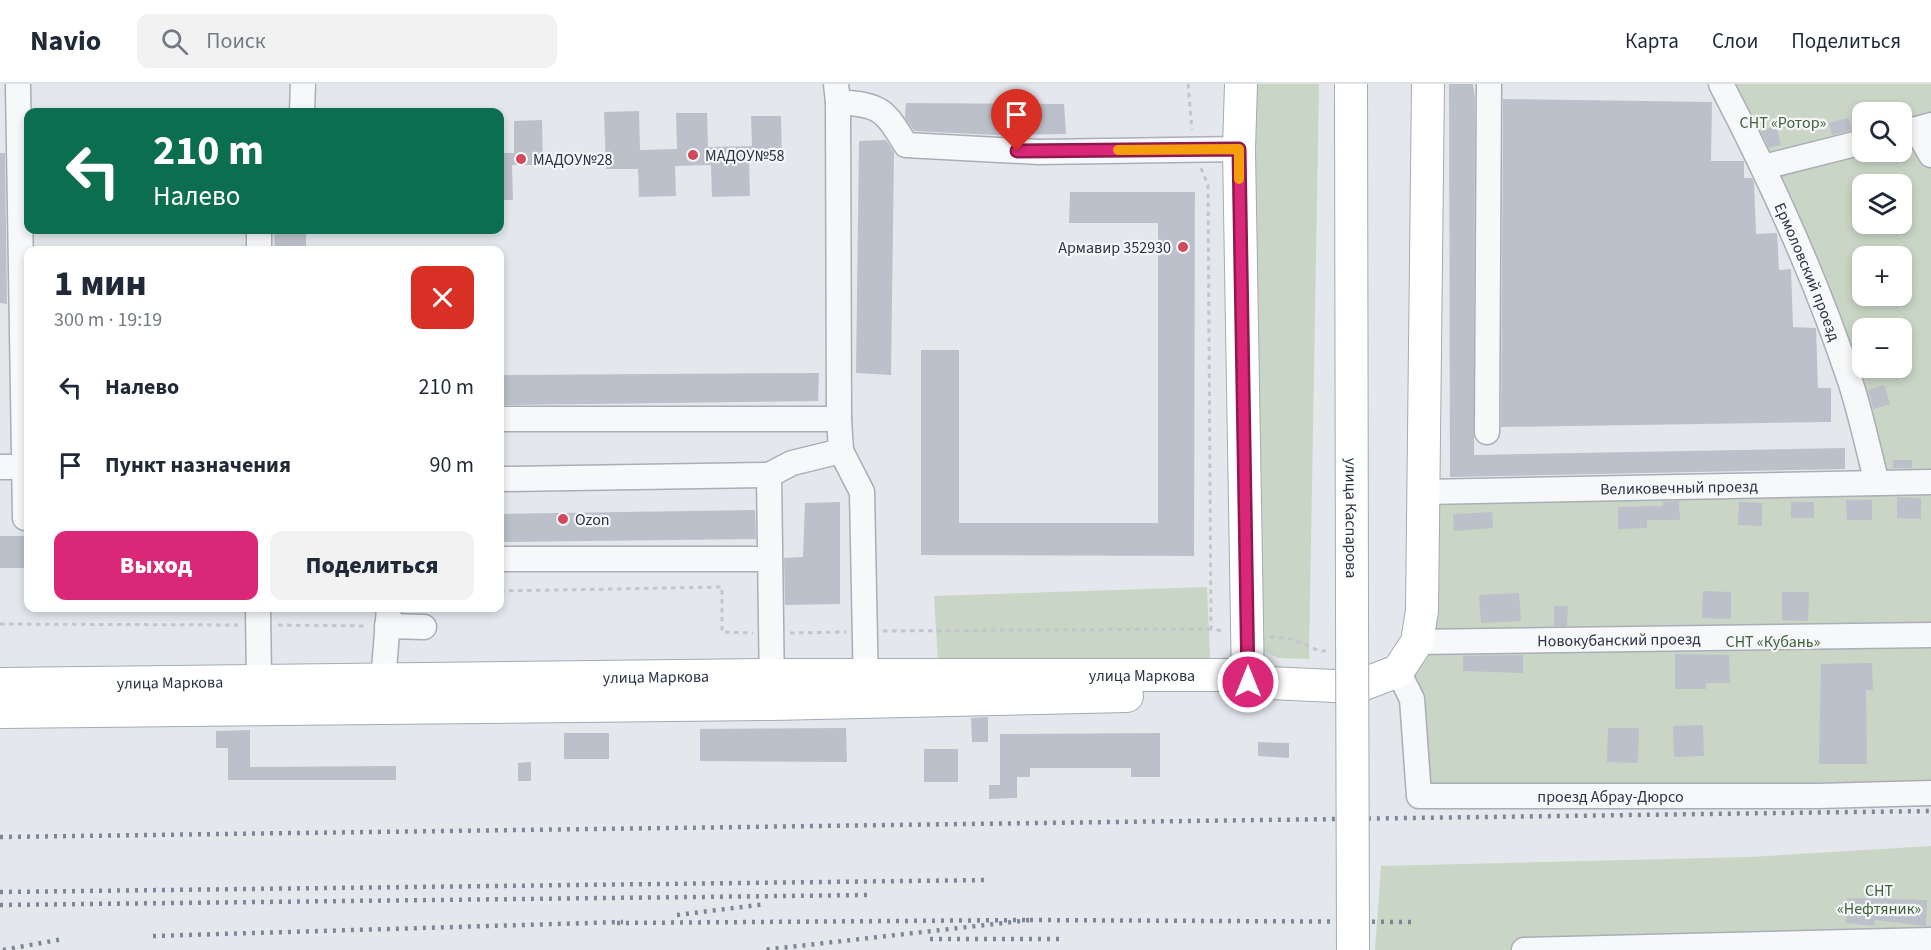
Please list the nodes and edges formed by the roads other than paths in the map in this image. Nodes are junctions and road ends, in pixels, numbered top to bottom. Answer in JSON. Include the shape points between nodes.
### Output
{"nodes":[{"id":1,"x":18,"y":84,"type":"edge"},
{"id":2,"x":303,"y":84,"type":"edge"},
{"id":3,"x":1241,"y":84,"type":"edge"},
{"id":4,"x":1351,"y":84,"type":"edge"},
{"id":5,"x":1428,"y":84,"type":"edge"},
{"id":6,"x":1489,"y":84,"type":"edge"},
{"id":7,"x":1721,"y":84,"type":"edge"},
{"id":8,"x":837,"y":93,"type":"edge"},
{"id":9,"x":302,"y":108,"type":"edge"},
{"id":10,"x":1916,"y":129,"type":"edge"},
{"id":11,"x":16,"y":134,"type":"edge"},
{"id":12,"x":1852,"y":145,"type":"edge"},
{"id":13,"x":1239,"y":149,"type":"junction"},
{"id":14,"x":1931,"y":155,"type":"edge"},
{"id":15,"x":1764,"y":167,"type":"junction"},
{"id":16,"x":24,"y":203,"type":"edge"},
{"id":17,"x":504,"y":419,"type":"edge"},
{"id":18,"x":839,"y":419,"type":"junction"},
{"id":19,"x":1487,"y":432,"type":"dead end"},
{"id":20,"x":841,"y":451,"type":"junction"},
{"id":21,"x":24,"y":466,"type":"edge"},
{"id":22,"x":0,"y":467,"type":"edge"},
{"id":23,"x":769,"y":475,"type":"junction"},
{"id":24,"x":504,"y":479,"type":"edge"},
{"id":25,"x":1931,"y":482,"type":"edge"},
{"id":26,"x":1877,"y":483,"type":"junction"},
{"id":27,"x":1425,"y":492,"type":"junction"},
{"id":28,"x":769,"y":559,"type":"junction"},
{"id":29,"x":504,"y":560,"type":"edge"},
{"id":30,"x":258,"y":616,"type":"edge"},
{"id":31,"x":388,"y":617,"type":"edge"},
{"id":32,"x":424,"y":627,"type":"dead end"},
{"id":33,"x":1931,"y":635,"type":"edge"},
{"id":34,"x":1417,"y":642,"type":"junction"},
{"id":35,"x":1398,"y":671,"type":"junction"},
{"id":36,"x":1248,"y":682,"type":"junction"},
{"id":37,"x":0,"y":684,"type":"edge"},
{"id":38,"x":772,"y":689,"type":"junction"},
{"id":39,"x":866,"y":689,"type":"junction"},
{"id":40,"x":382,"y":695,"type":"junction"},
{"id":41,"x":259,"y":705,"type":"junction"},
{"id":42,"x":0,"y":712,"type":"edge"},
{"id":43,"x":1931,"y":793,"type":"edge"},
{"id":44,"x":1931,"y":940,"type":"edge"},
{"id":45,"x":1353,"y":950,"type":"edge"},
{"id":46,"x":1524,"y":950,"type":"edge"}],
"edges":[{"from":1,"to":11,"type":"street"},
{"from":2,"to":9,"type":"street"},
{"from":3,"to":13,"type":"main road"},
{"from":4,"to":45,"type":"main road","name":"улица Каспарова","bridge":true},
{"from":5,"to":27,"type":"main road"},
{"from":6,"to":19,"type":"street"},
{"from":7,"to":15,"type":"street","name":"Ермоловский проезд"},
{"from":8,"to":13,"type":"street","via":[[882,111],[906,145],[1039,152]]},
{"from":8,"to":18,"type":"street"},
{"from":10,"to":14,"type":"street"},
{"from":11,"to":16,"type":"street"},
{"from":12,"to":15,"type":"street"},
{"from":13,"to":36,"type":"main road"},
{"from":15,"to":26,"type":"street","name":"Ермоловский проезд","via":[[1815,283],[1851,383]]},
{"from":17,"to":18,"type":"street"},
{"from":18,"to":20,"type":"street"},
{"from":20,"to":23,"type":"street","via":[[792,463]]},
{"from":20,"to":39,"type":"street","via":[[861,492]]},
{"from":21,"to":22,"type":"street"},
{"from":23,"to":24,"type":"street"},
{"from":23,"to":28,"type":"street"},
{"from":25,"to":26,"type":"street","name":"Великовечный проезд"},
{"from":26,"to":27,"type":"street","name":"Великовечный проезд"},
{"from":27,"to":34,"type":"main road","via":[[1422,610]]},
{"from":28,"to":29,"type":"street"},
{"from":28,"to":38,"type":"street"},
{"from":30,"to":41,"type":"street"},
{"from":31,"to":32,"type":"street"},
{"from":31,"to":40,"type":"street"},
{"from":33,"to":34,"type":"street","name":"Новокубанский проезд"},
{"from":34,"to":35,"type":"main road"},
{"from":35,"to":36,"type":"main road","name":"улица Маркова","via":[[1356,687]]},
{"from":35,"to":43,"type":"street","name":"проезд Абрау-Дюрсо","via":[[1412,699],[1419,796]]},
{"from":36,"to":39,"type":"main road","name":"улица Маркова","via":[[1227,675]]},
{"from":37,"to":41,"type":"main road","name":"улица Маркова"},
{"from":38,"to":39,"type":"main road","name":"улица Маркова"},
{"from":38,"to":40,"type":"main road","name":"улица Маркова"},
{"from":40,"to":41,"type":"main road","name":"улица Маркова"},
{"from":41,"to":42,"type":"main road","name":"улица Маркова"},
{"from":44,"to":46,"type":"street"}]}
